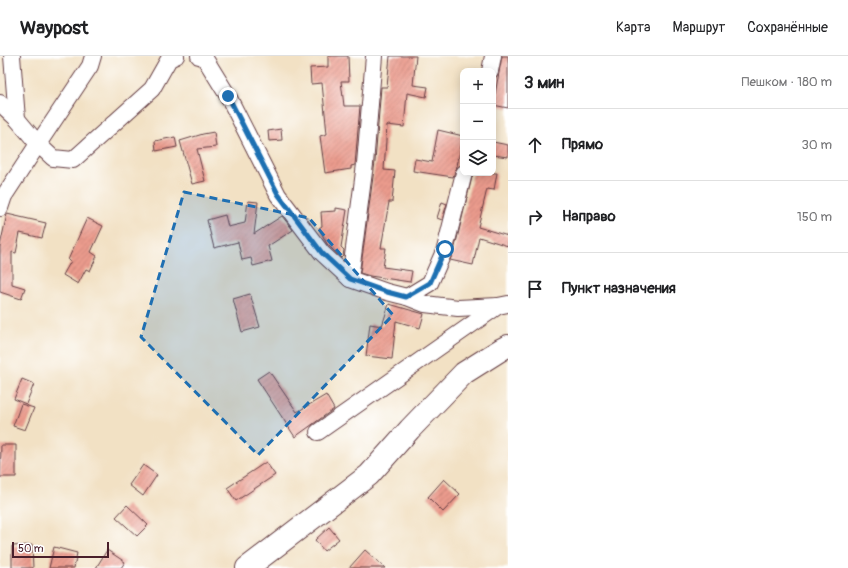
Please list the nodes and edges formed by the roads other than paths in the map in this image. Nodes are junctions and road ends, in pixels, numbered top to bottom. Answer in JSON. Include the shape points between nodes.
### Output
{"nodes":[{"id":1,"x":12,"y":56,"type":"edge"},
{"id":2,"x":93,"y":56,"type":"edge"},
{"id":3,"x":176,"y":56,"type":"edge"},
{"id":4,"x":199,"y":56,"type":"edge"},
{"id":5,"x":374,"y":56,"type":"edge"},
{"id":6,"x":494,"y":56,"type":"edge"},
{"id":7,"x":491,"y":68,"type":"edge"},
{"id":8,"x":0,"y":103,"type":"edge"},
{"id":9,"x":17,"y":119,"type":"junction"},
{"id":10,"x":38,"y":144,"type":"junction"},
{"id":11,"x":463,"y":176,"type":"edge"},
{"id":12,"x":0,"y":208,"type":"edge"},
{"id":13,"x":350,"y":279,"type":"junction"},
{"id":14,"x":406,"y":297,"type":"junction"},
{"id":15,"x":503,"y":305,"type":"edge"},
{"id":16,"x":508,"y":346,"type":"edge"},
{"id":17,"x":318,"y":432,"type":"dead end"},
{"id":18,"x":247,"y":568,"type":"edge"}],
"edges":[{"from":1,"to":9,"type":"street"},
{"from":2,"to":10,"type":"street","via":[[90,66]]},
{"from":3,"to":10,"type":"street","via":[[169,59],[152,89],[73,160],[53,158]]},
{"from":4,"to":13,"type":"street","via":[[204,57],[228,96],[278,194],[322,253]]},
{"from":5,"to":13,"type":"street","via":[[365,164]]},
{"from":6,"to":7,"type":"street"},
{"from":8,"to":9,"type":"street"},
{"from":9,"to":10,"type":"street"},
{"from":10,"to":12,"type":"street","via":[[4,196]]},
{"from":11,"to":14,"type":"street","via":[[445,249],[430,283]]},
{"from":13,"to":14,"type":"street"},
{"from":14,"to":15,"type":"street","via":[[425,304],[458,308]]},
{"from":15,"to":17,"type":"street"},
{"from":16,"to":18,"type":"street","via":[[464,373],[368,475]]}]}
